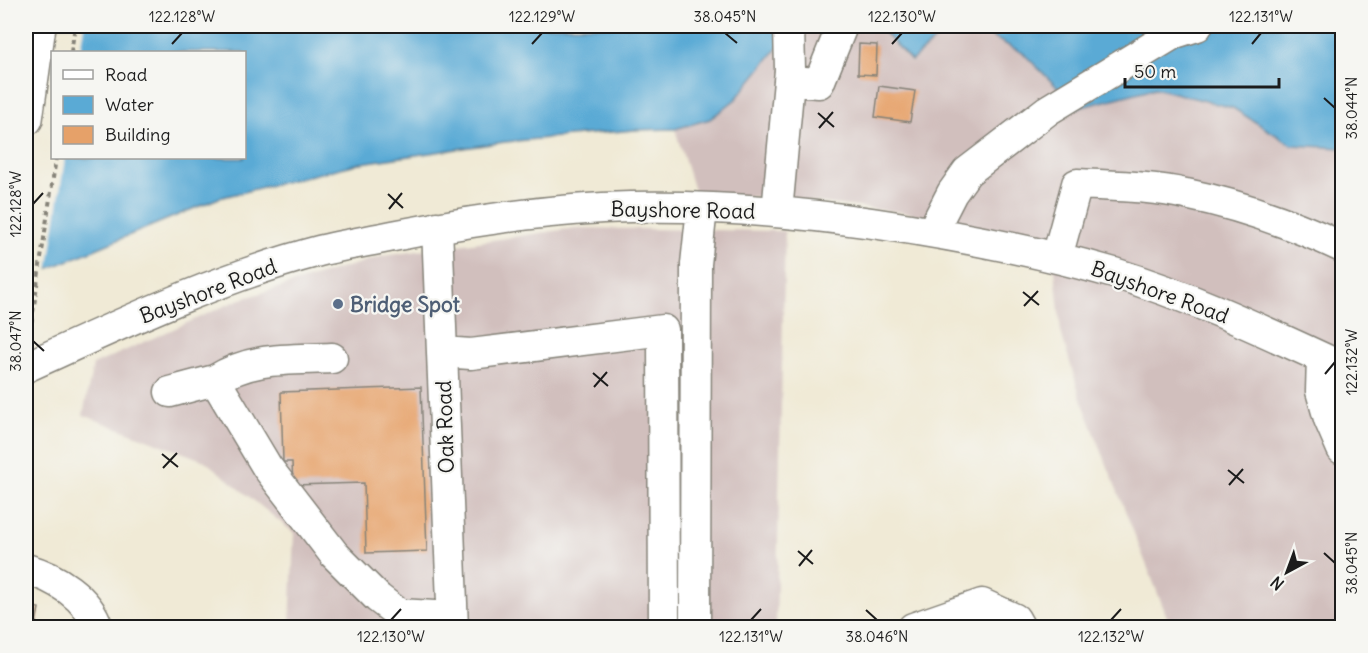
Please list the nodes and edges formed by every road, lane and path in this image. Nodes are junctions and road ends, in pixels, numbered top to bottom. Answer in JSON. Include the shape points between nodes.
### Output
{"nodes":[{"id":1,"x":39,"y":26,"type":"edge"},
{"id":2,"x":75,"y":26,"type":"edge"},
{"id":3,"x":789,"y":26,"type":"edge"},
{"id":4,"x":842,"y":26,"type":"edge"},
{"id":5,"x":1186,"y":28,"type":"edge"},
{"id":6,"x":71,"y":51,"type":"edge"},
{"id":7,"x":789,"y":81,"type":"junction"},
{"id":8,"x":26,"y":119,"type":"edge"},
{"id":9,"x":56,"y":159,"type":"edge"},
{"id":10,"x":702,"y":208,"type":"junction"},
{"id":11,"x":777,"y":212,"type":"junction"},
{"id":12,"x":437,"y":227,"type":"junction"},
{"id":13,"x":932,"y":232,"type":"junction"},
{"id":14,"x":1342,"y":247,"type":"edge"},
{"id":15,"x":1057,"y":257,"type":"junction"},
{"id":16,"x":442,"y":352,"type":"junction"},
{"id":17,"x":26,"y":358,"type":"edge"},
{"id":18,"x":332,"y":358,"type":"dead end"},
{"id":19,"x":1332,"y":363,"type":"edge"},
{"id":20,"x":215,"y":380,"type":"junction"},
{"id":21,"x":170,"y":392,"type":"dead end"},
{"id":22,"x":1342,"y":449,"type":"edge"},
{"id":23,"x":26,"y":569,"type":"edge"},
{"id":24,"x":452,"y":622,"type":"edge"},
{"id":25,"x":98,"y":627,"type":"edge"},
{"id":26,"x":664,"y":627,"type":"edge"},
{"id":27,"x":695,"y":627,"type":"edge"},
{"id":28,"x":914,"y":627,"type":"edge"},
{"id":29,"x":1020,"y":627,"type":"edge"}],
"edges":[{"from":1,"to":8,"type":"highway"},
{"from":2,"to":6,"type":"path"},
{"from":3,"to":7,"type":"street"},
{"from":4,"to":7,"type":"street","via":[[819,83]]},
{"from":5,"to":13,"type":"street","via":[[1048,110],[967,172]]},
{"from":7,"to":11,"type":"street"},
{"from":9,"to":17,"type":"path"},
{"from":10,"to":11,"type":"street","name":"Bayshore Road"},
{"from":10,"to":12,"type":"street","name":"Bayshore Road","via":[[551,212]]},
{"from":10,"to":27,"type":"street","via":[[696,264]]},
{"from":11,"to":13,"type":"street","name":"Bayshore Road"},
{"from":12,"to":16,"type":"street","name":"Oak Road"},
{"from":12,"to":17,"type":"street","name":"Bayshore Road","via":[[320,251],[224,281]]},
{"from":13,"to":15,"type":"street","name":"Bayshore Road"},
{"from":14,"to":15,"type":"street","via":[[1307,230],[1186,193],[1077,184]]},
{"from":15,"to":19,"type":"street","name":"Bayshore Road","via":[[1171,293]]},
{"from":16,"to":24,"type":"street","name":"Oak Road"},
{"from":16,"to":26,"type":"street","via":[[471,354],[663,330]]},
{"from":18,"to":20,"type":"street","via":[[255,362]]},
{"from":19,"to":22,"type":"street","via":[[1321,391]]},
{"from":20,"to":21,"type":"street"},
{"from":20,"to":24,"type":"street","via":[[267,467],[334,555],[399,614]]},
{"from":23,"to":25,"type":"street","via":[[45,575],[68,590],[84,604]]},
{"from":28,"to":29,"type":"street","via":[[982,604],[1014,619]]}]}
